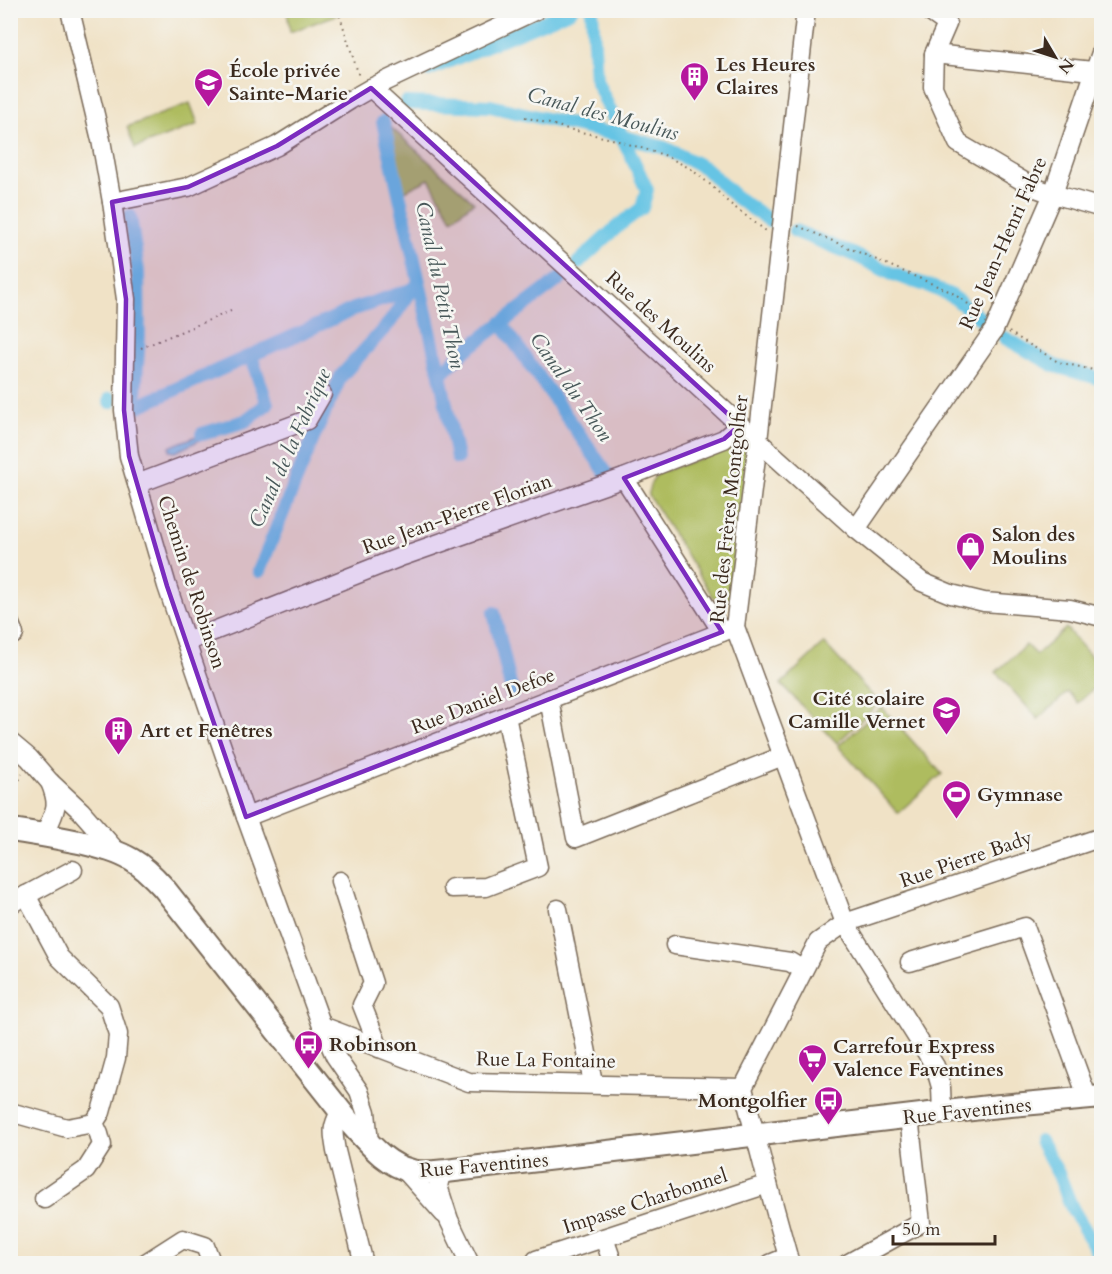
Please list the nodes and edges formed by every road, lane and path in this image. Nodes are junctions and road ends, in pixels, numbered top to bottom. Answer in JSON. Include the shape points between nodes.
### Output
{"nodes":[{"id":1,"x":70,"y":10,"type":"edge"},
{"id":2,"x":338,"y":10,"type":"edge"},
{"id":3,"x":536,"y":10,"type":"edge"},
{"id":4,"x":806,"y":10,"type":"edge"},
{"id":5,"x":927,"y":10,"type":"edge"},
{"id":6,"x":1101,"y":50,"type":"edge"},
{"id":7,"x":934,"y":54,"type":"junction"},
{"id":8,"x":1098,"y":72,"type":"edge"},
{"id":9,"x":367,"y":90,"type":"junction"},
{"id":10,"x":525,"y":117,"type":"dead end"},
{"id":11,"x":1053,"y":194,"type":"junction"},
{"id":12,"x":112,"y":202,"type":"junction"},
{"id":13,"x":1101,"y":208,"type":"edge"},
{"id":14,"x":783,"y":220,"type":"junction"},
{"id":15,"x":781,"y":242,"type":"junction"},
{"id":16,"x":231,"y":311,"type":"dead end"},
{"id":17,"x":997,"y":324,"type":"junction"},
{"id":18,"x":124,"y":355,"type":"junction"},
{"id":19,"x":1101,"y":372,"type":"edge"},
{"id":20,"x":322,"y":394,"type":"dead end"},
{"id":21,"x":740,"y":425,"type":"junction"},
{"id":22,"x":758,"y":441,"type":"junction"},
{"id":23,"x":624,"y":478,"type":"junction"},
{"id":24,"x":137,"y":484,"type":"junction"},
{"id":25,"x":856,"y":529,"type":"junction"},
{"id":26,"x":1101,"y":617,"type":"edge"},
{"id":27,"x":10,"y":624,"type":"edge"},
{"id":28,"x":728,"y":629,"type":"junction"},
{"id":29,"x":10,"y":636,"type":"edge"},
{"id":30,"x":186,"y":642,"type":"junction"},
{"id":31,"x":549,"y":699,"type":"junction"},
{"id":32,"x":506,"y":716,"type":"junction"},
{"id":33,"x":10,"y":742,"type":"edge"},
{"id":34,"x":783,"y":756,"type":"junction"},
{"id":35,"x":26,"y":766,"type":"dead end"},
{"id":36,"x":49,"y":781,"type":"junction"},
{"id":37,"x":10,"y":802,"type":"edge"},
{"id":38,"x":246,"y":817,"type":"junction"},
{"id":39,"x":10,"y":830,"type":"edge"},
{"id":40,"x":45,"y":834,"type":"junction"},
{"id":41,"x":1101,"y":837,"type":"edge"},
{"id":42,"x":118,"y":853,"type":"junction"},
{"id":43,"x":73,"y":870,"type":"dead end"},
{"id":44,"x":340,"y":881,"type":"dead end"},
{"id":45,"x":452,"y":888,"type":"dead end"},
{"id":46,"x":18,"y":899,"type":"edge"},
{"id":47,"x":558,"y":909,"type":"dead end"},
{"id":48,"x":845,"y":923,"type":"junction"},
{"id":49,"x":675,"y":945,"type":"dead end"},
{"id":50,"x":910,"y":962,"type":"dead end"},
{"id":51,"x":803,"y":970,"type":"junction"},
{"id":52,"x":322,"y":1026,"type":"junction"},
{"id":53,"x":378,"y":1048,"type":"junction"},
{"id":54,"x":593,"y":1083,"type":"junction"},
{"id":55,"x":743,"y":1088,"type":"junction"},
{"id":56,"x":1095,"y":1098,"type":"edge"},
{"id":57,"x":10,"y":1112,"type":"edge"},
{"id":58,"x":340,"y":1112,"type":"junction"},
{"id":59,"x":942,"y":1113,"type":"junction"},
{"id":60,"x":909,"y":1117,"type":"junction"},
{"id":61,"x":94,"y":1124,"type":"junction"},
{"id":62,"x":756,"y":1135,"type":"junction"},
{"id":63,"x":369,"y":1143,"type":"junction"},
{"id":64,"x":404,"y":1168,"type":"junction"},
{"id":65,"x":446,"y":1171,"type":"junction"},
{"id":66,"x":768,"y":1184,"type":"junction"},
{"id":67,"x":44,"y":1199,"type":"dead end"},
{"id":68,"x":449,"y":1220,"type":"junction"},
{"id":69,"x":604,"y":1238,"type":"junction"},
{"id":70,"x":536,"y":1260,"type":"dead end"},
{"id":71,"x":789,"y":1260,"type":"edge"},
{"id":72,"x":144,"y":1263,"type":"edge"},
{"id":73,"x":212,"y":1263,"type":"edge"},
{"id":74,"x":364,"y":1263,"type":"edge"},
{"id":75,"x":470,"y":1263,"type":"edge"},
{"id":76,"x":613,"y":1263,"type":"edge"},
{"id":77,"x":770,"y":1263,"type":"edge"},
{"id":78,"x":847,"y":1263,"type":"edge"}],
"edges":[{"from":1,"to":12,"type":"street","name":"Chemin de Robinson"},
{"from":2,"to":9,"type":"path"},
{"from":3,"to":9,"type":"street"},
{"from":4,"to":14,"type":"street","name":"Rue des Frères Montgolfier"},
{"from":5,"to":7,"type":"street","via":[[947,24]]},
{"from":6,"to":8,"type":"street","name":"Rue Jean-Henri Fabre"},
{"from":7,"to":8,"type":"street"},
{"from":7,"to":11,"type":"street","via":[[933,87],[958,144]]},
{"from":8,"to":11,"type":"street","name":"Rue Jean-Henri Fabre"},
{"from":9,"to":12,"type":"street","via":[[277,146],[189,187]]},
{"from":9,"to":21,"type":"street","name":"Rue des Moulins"},
{"from":10,"to":15,"type":"path","via":[[664,155],[691,169]]},
{"from":11,"to":13,"type":"street"},
{"from":11,"to":17,"type":"street","name":"Rue Jean-Henri Fabre"},
{"from":12,"to":18,"type":"street","name":"Chemin de Robinson","via":[[126,299]]},
{"from":14,"to":15,"type":"street","name":"Rue des Frères Montgolfier"},
{"from":14,"to":17,"type":"path","via":[[951,292]]},
{"from":15,"to":22,"type":"street","name":"Rue des Frères Montgolfier"},
{"from":16,"to":18,"type":"path"},
{"from":17,"to":19,"type":"path","via":[[1058,362]]},
{"from":17,"to":25,"type":"street","name":"Rue Jean-Henri Fabre"},
{"from":18,"to":24,"type":"street","name":"Chemin de Robinson","via":[[124,410],[129,456]]},
{"from":20,"to":24,"type":"street","via":[[308,420]]},
{"from":21,"to":22,"type":"street","name":"Rue des Moulins"},
{"from":21,"to":23,"type":"street","name":"Rue Jean-Pierre Florian","via":[[724,439]]},
{"from":22,"to":25,"type":"street","name":"Rue des Moulins"},
{"from":22,"to":28,"type":"street","name":"Rue des Frères Montgolfier"},
{"from":23,"to":28,"type":"street"},
{"from":23,"to":30,"type":"street","name":"Rue Jean-Pierre Florian","via":[[403,556]]},
{"from":24,"to":30,"type":"street","name":"Chemin de Robinson"},
{"from":25,"to":26,"type":"street","name":"Rue des Moulins","via":[[922,582],[951,594],[984,602],[1070,609]]},
{"from":27,"to":29,"type":"street","via":[[14,634]]},
{"from":28,"to":31,"type":"street","name":"Rue Daniel Defoe"},
{"from":28,"to":34,"type":"street","name":"Rue des Frères Montgolfier"},
{"from":30,"to":38,"type":"street","name":"Chemin de Robinson"},
{"from":31,"to":32,"type":"street","name":"Rue Daniel Defoe"},
{"from":31,"to":34,"type":"street","via":[[576,838]]},
{"from":32,"to":38,"type":"street","name":"Rue Daniel Defoe"},
{"from":32,"to":45,"type":"street","via":[[538,867],[486,887]]},
{"from":33,"to":36,"type":"street"},
{"from":34,"to":48,"type":"street","name":"Rue des Frères Montgolfier"},
{"from":35,"to":37,"type":"path"},
{"from":36,"to":40,"type":"street","via":[[56,808]]},
{"from":36,"to":42,"type":"street"},
{"from":38,"to":52,"type":"street","name":"Chemin de Robinson"},
{"from":39,"to":40,"type":"main road","name":"Rue Faventines"},
{"from":40,"to":42,"type":"main road","name":"Rue Faventines"},
{"from":41,"to":48,"type":"street","name":"Rue Pierre Bady"},
{"from":42,"to":58,"type":"main road","name":"Rue Faventines","via":[[148,871],[164,887]]},
{"from":43,"to":46,"type":"street"},
{"from":44,"to":53,"type":"street","via":[[373,983],[362,1005]]},
{"from":46,"to":61,"type":"street","via":[[59,957],[110,1006],[118,1034],[116,1058]]},
{"from":47,"to":54,"type":"street"},
{"from":48,"to":51,"type":"street","name":"Rue Pierre Bady","via":[[818,942]]},
{"from":48,"to":59,"type":"street","name":"Rue des Frères Montgolfier","via":[[935,1066]]},
{"from":49,"to":51,"type":"street","via":[[790,962]]},
{"from":50,"to":56,"type":"street","via":[[1025,927]]},
{"from":51,"to":55,"type":"street","name":"Rue Pierre Bady"},
{"from":52,"to":53,"type":"street","name":"Rue La Fontaine"},
{"from":52,"to":63,"type":"street","name":"Chemin de Robinson","via":[[335,1056],[359,1091]]},
{"from":53,"to":54,"type":"street","name":"Rue La Fontaine","via":[[469,1082]]},
{"from":54,"to":55,"type":"street","name":"Rue La Fontaine"},
{"from":55,"to":62,"type":"street"},
{"from":56,"to":59,"type":"main road","name":"Rue Faventines"},
{"from":57,"to":61,"type":"street","via":[[67,1128]]},
{"from":58,"to":63,"type":"main road","name":"Rue Faventines"},
{"from":58,"to":74,"type":"street","via":[[333,1124],[333,1136]]},
{"from":59,"to":60,"type":"main road","name":"Rue Faventines"},
{"from":60,"to":62,"type":"main road","name":"Rue Faventines"},
{"from":60,"to":78,"type":"street","via":[[921,1223]]},
{"from":61,"to":67,"type":"street","via":[[102,1145],[86,1170]]},
{"from":62,"to":65,"type":"main road","name":"Rue Faventines"},
{"from":62,"to":66,"type":"street"},
{"from":63,"to":64,"type":"main road","name":"Rue Faventines"},
{"from":64,"to":65,"type":"main road","name":"Rue Faventines","via":[[426,1173]]},
{"from":64,"to":68,"type":"street"},
{"from":65,"to":68,"type":"street","via":[[438,1186]]},
{"from":66,"to":69,"type":"street","name":"Impasse Charbonnel"},
{"from":66,"to":71,"type":"street"},
{"from":68,"to":75,"type":"street"},
{"from":69,"to":70,"type":"street","name":"Impasse Charbonnel"},
{"from":69,"to":76,"type":"street"},
{"from":71,"to":77,"type":"street"},
{"from":72,"to":73,"type":"street","via":[[183,1239],[205,1246]]}]}
